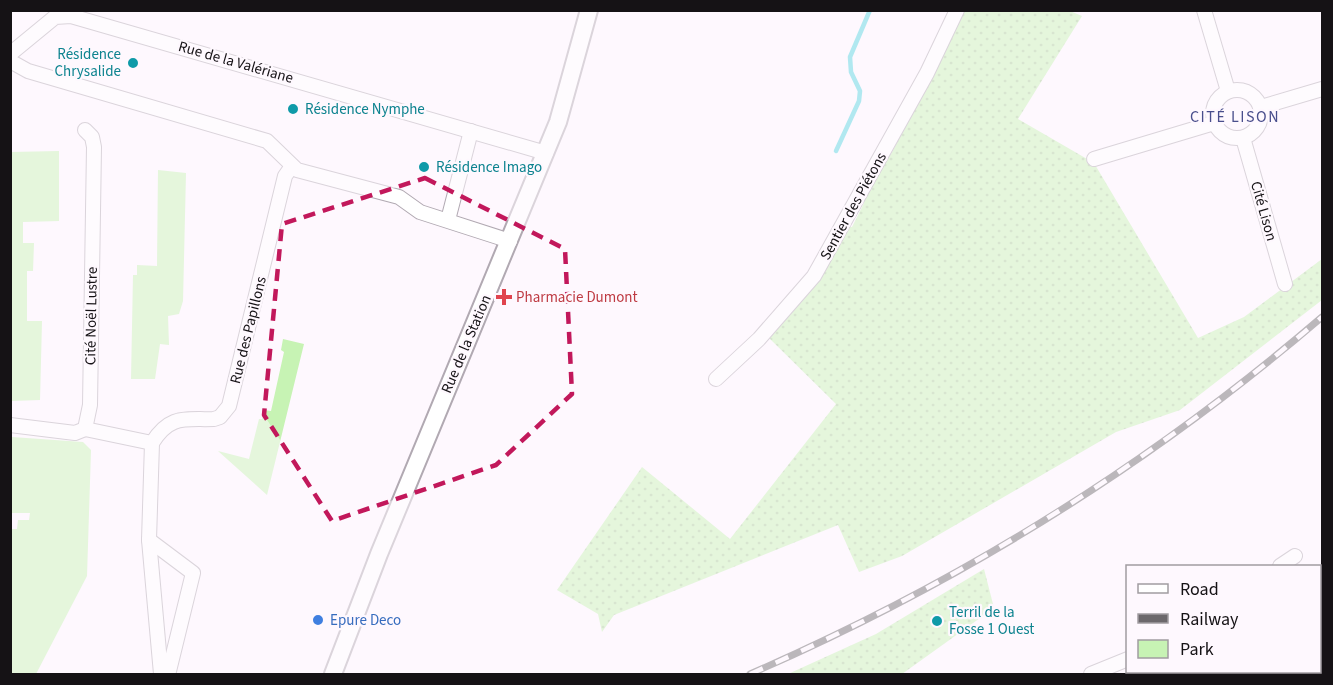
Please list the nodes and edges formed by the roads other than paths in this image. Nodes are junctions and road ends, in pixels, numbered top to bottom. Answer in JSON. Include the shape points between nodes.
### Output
{"nodes":[{"id":1,"x":589,"y":10,"type":"edge"},
{"id":2,"x":957,"y":10,"type":"edge"},
{"id":3,"x":1203,"y":10,"type":"edge"},
{"id":4,"x":10,"y":54,"type":"edge"},
{"id":5,"x":10,"y":62,"type":"edge"},
{"id":6,"x":1323,"y":89,"type":"edge"},
{"id":7,"x":1228,"y":91,"type":"junction"},
{"id":8,"x":1260,"y":107,"type":"junction"},
{"id":9,"x":1214,"y":123,"type":"junction"},
{"id":10,"x":85,"y":130,"type":"dead end"},
{"id":11,"x":471,"y":131,"type":"junction"},
{"id":12,"x":1243,"y":138,"type":"junction"},
{"id":13,"x":546,"y":153,"type":"junction"},
{"id":14,"x":1094,"y":159,"type":"dead end"},
{"id":15,"x":292,"y":166,"type":"junction"},
{"id":16,"x":448,"y":220,"type":"junction"},
{"id":17,"x":510,"y":241,"type":"junction"},
{"id":18,"x":1285,"y":284,"type":"dead end"},
{"id":19,"x":716,"y":379,"type":"dead end"},
{"id":20,"x":10,"y":425,"type":"edge"},
{"id":21,"x":85,"y":429,"type":"junction"},
{"id":22,"x":152,"y":443,"type":"junction"},
{"id":23,"x":149,"y":540,"type":"junction"},
{"id":24,"x":1295,"y":556,"type":"dead end"},
{"id":25,"x":1283,"y":565,"type":"edge"},
{"id":26,"x":1126,"y":660,"type":"edge"},
{"id":27,"x":162,"y":675,"type":"edge"},
{"id":28,"x":333,"y":675,"type":"edge"},
{"id":29,"x":1091,"y":675,"type":"edge"}],
"edges":[{"from":1,"to":13,"type":"street","name":"Rue de la Station"},
{"from":2,"to":19,"type":"street","name":"Sentier des Piétons","via":[[927,73],[814,276],[759,339]]},
{"from":3,"to":7,"type":"street"},
{"from":4,"to":11,"type":"street","name":"Rue de la Valériane","via":[[55,17],[71,16]]},
{"from":5,"to":15,"type":"street","via":[[28,71],[267,141]]},
{"from":6,"to":8,"type":"street"},
{"from":7,"to":8,"type":"street","via":[[1236,89],[1251,94]]},
{"from":7,"to":9,"type":"street","via":[[1214,104]]},
{"from":8,"to":12,"type":"street","via":[[1258,126]]},
{"from":9,"to":12,"type":"street","via":[[1222,134]]},
{"from":9,"to":14,"type":"street"},
{"from":10,"to":21,"type":"street","name":"Cité Noël Lustre","via":[[94,147],[90,405]]},
{"from":11,"to":13,"type":"street","name":"Rue de la Valériane"},
{"from":11,"to":16,"type":"street"},
{"from":12,"to":18,"type":"street","name":"Cité Lison"},
{"from":13,"to":17,"type":"street","name":"Rue de la Station"},
{"from":15,"to":16,"type":"street","via":[[399,197],[420,212]]},
{"from":15,"to":22,"type":"street","name":"Rue des Papillons","via":[[285,176],[229,405],[214,419],[174,421]]},
{"from":16,"to":17,"type":"street"},
{"from":17,"to":28,"type":"street","name":"Rue de la Station"},
{"from":20,"to":21,"type":"street","via":[[75,433]]},
{"from":21,"to":22,"type":"street"},
{"from":22,"to":23,"type":"street"},
{"from":23,"to":27,"type":"street"},
{"from":23,"to":27,"type":"street","via":[[193,573],[169,671]]},
{"from":24,"to":25,"type":"street"},
{"from":26,"to":29,"type":"street"}]}
